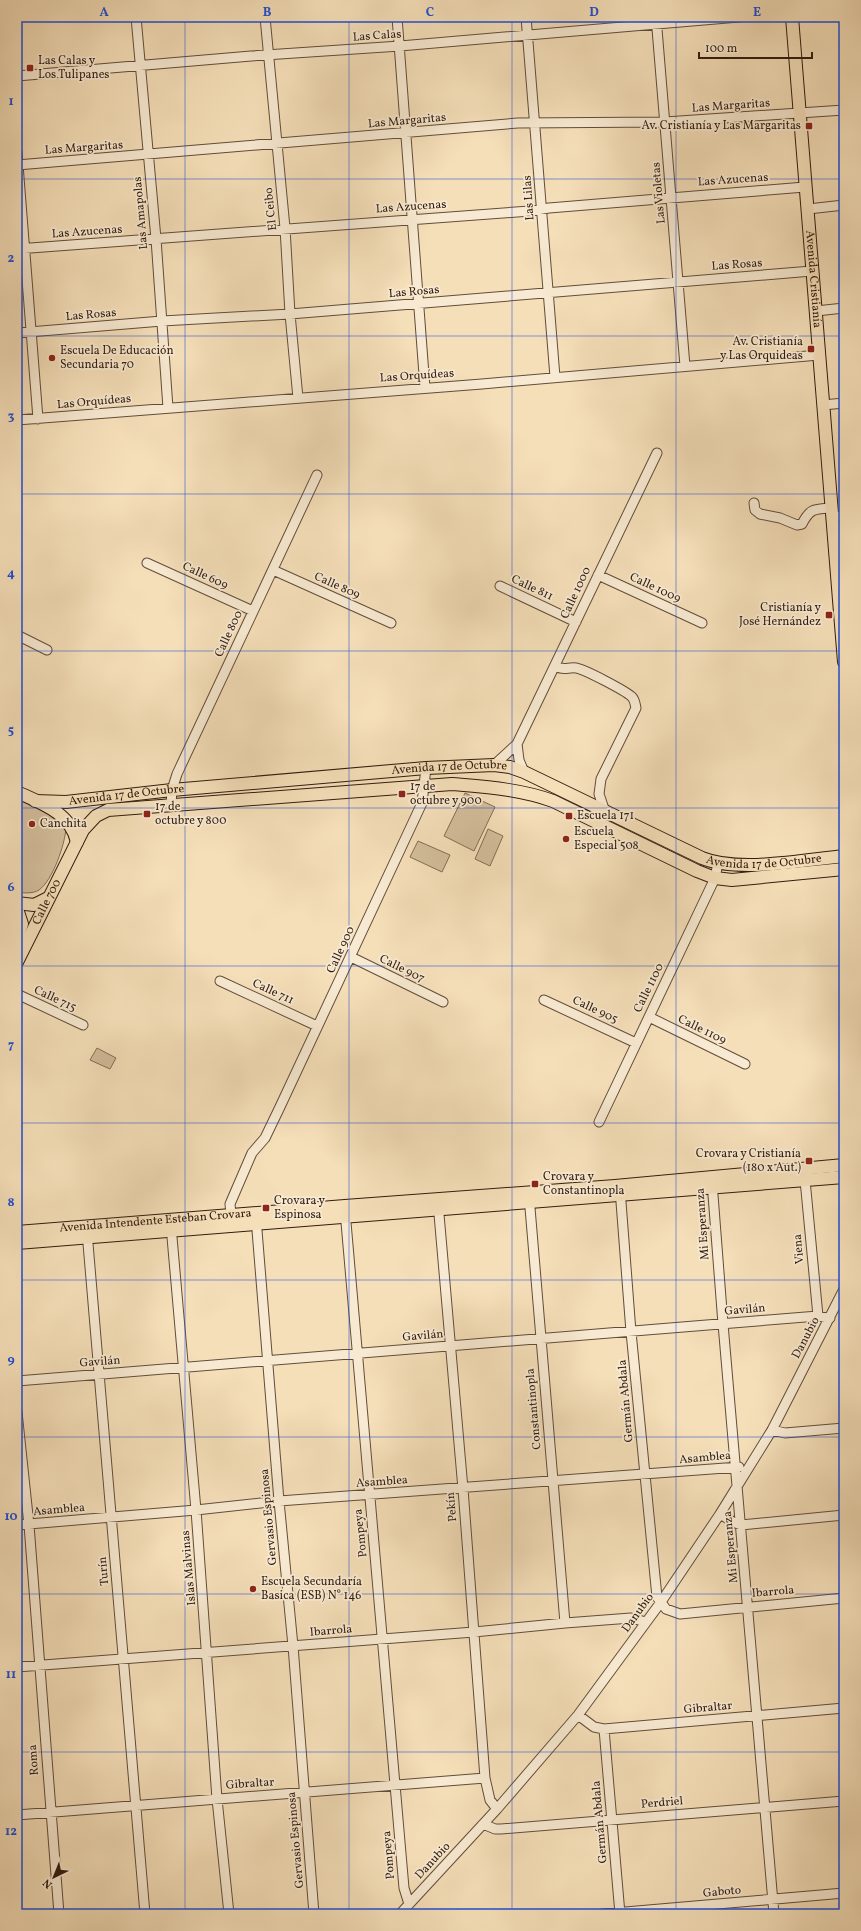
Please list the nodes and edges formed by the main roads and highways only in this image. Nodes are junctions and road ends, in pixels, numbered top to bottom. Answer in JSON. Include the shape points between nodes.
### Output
{"nodes":[{"id":1,"x":792,"y":17,"type":"edge"},
{"id":2,"x":836,"y":514,"type":"edge"},
{"id":3,"x":842,"y":620,"type":"edge"},
{"id":4,"x":844,"y":662,"type":"edge"},
{"id":5,"x":17,"y":792,"type":"edge"},
{"id":6,"x":35,"y":801,"type":"junction"},
{"id":7,"x":77,"y":842,"type":"junction"},
{"id":8,"x":844,"y":856,"type":"edge"},
{"id":9,"x":844,"y":869,"type":"edge"},
{"id":10,"x":48,"y":898,"type":"junction"},
{"id":11,"x":17,"y":903,"type":"edge"},
{"id":12,"x":17,"y":909,"type":"edge"},
{"id":13,"x":17,"y":939,"type":"edge"},
{"id":14,"x":17,"y":962,"type":"edge"},
{"id":15,"x":844,"y":1165,"type":"edge"},
{"id":16,"x":844,"y":1177,"type":"edge"},
{"id":17,"x":712,"y":1183,"type":"junction"},
{"id":18,"x":256,"y":1218,"type":"junction"},
{"id":19,"x":171,"y":1225,"type":"junction"},
{"id":20,"x":17,"y":1232,"type":"edge"},
{"id":21,"x":87,"y":1232,"type":"junction"},
{"id":22,"x":17,"y":1243,"type":"edge"}],
"edges":[{"from":1,"to":2,"type":"main road","name":"Avenida Cristianía","via":[[823,405]]},
{"from":2,"to":3,"type":"main road","name":"Avenida Cristianía"},
{"from":3,"to":4,"type":"main road","name":"Avenida Cristianía"},
{"from":5,"to":6,"type":"main road"},
{"from":6,"to":7,"type":"main road","via":[[62,815],[72,828]]},
{"from":6,"to":8,"type":"main road","name":"Avenida 17 de Octubre","via":[[61,802],[426,768],[494,765],[524,772],[718,864],[741,865]]},
{"from":7,"to":9,"type":"main road","name":"Avenida 17 de Octubre","via":[[89,822],[102,812],[452,784],[540,796],[715,878],[742,880]]},
{"from":7,"to":10,"type":"main road","name":"Calle 700"},
{"from":10,"to":11,"type":"main road","via":[[34,905]]},
{"from":10,"to":14,"type":"main road","name":"Calle 700"},
{"from":12,"to":13,"type":"main road","name":"Calle 700","via":[[22,924]]},
{"from":15,"to":17,"type":"main road","name":"Avenida Intendente Esteban Crovara"},
{"from":16,"to":17,"type":"main road","name":"Avenida Intendente Esteban Crovara"},
{"from":17,"to":18,"type":"main road","name":"Avenida Intendente Esteban Crovara"},
{"from":18,"to":19,"type":"main road","name":"Avenida Intendente Esteban Crovara"},
{"from":18,"to":19,"type":"main road","name":"Avenida Intendente Esteban Crovara","via":[[231,1215]]},
{"from":19,"to":21,"type":"main road","name":"Avenida Intendente Esteban Crovara"},
{"from":20,"to":21,"type":"main road","name":"Avenida Intendente Esteban Crovara"},
{"from":21,"to":22,"type":"main road","name":"Avenida Intendente Esteban Crovara"}]}
